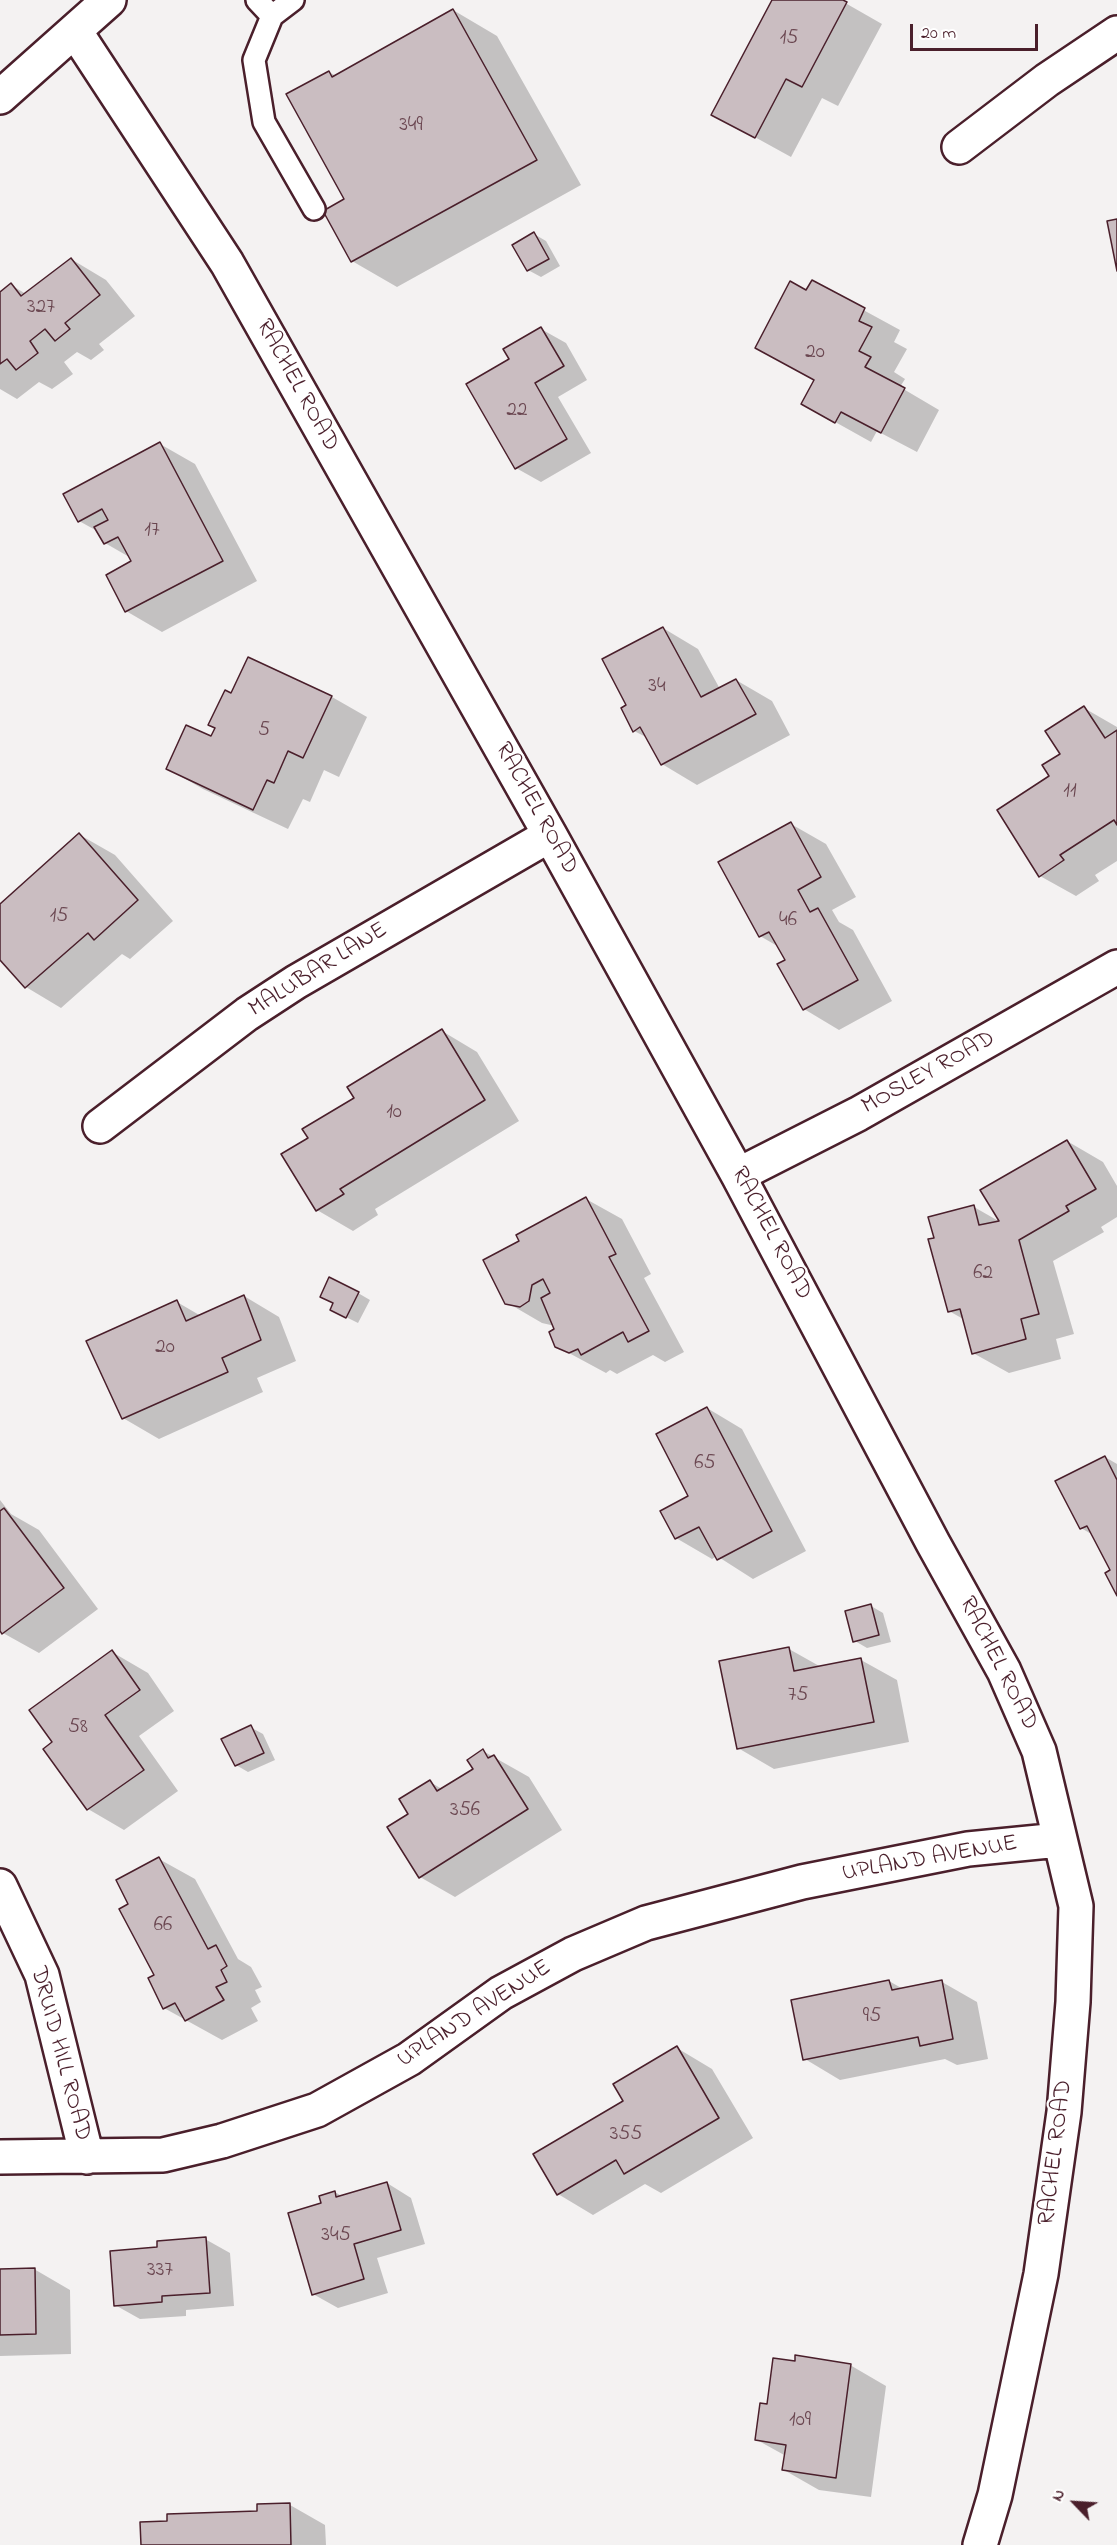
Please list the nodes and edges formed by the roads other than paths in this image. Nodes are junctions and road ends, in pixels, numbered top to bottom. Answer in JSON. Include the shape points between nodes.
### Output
{"nodes":[{"id":1,"x":109,"y":0,"type":"edge"},
{"id":2,"x":257,"y":0,"type":"edge"},
{"id":3,"x":292,"y":0,"type":"edge"},
{"id":4,"x":272,"y":16,"type":"junction"},
{"id":5,"x":75,"y":31,"type":"junction"},
{"id":6,"x":1117,"y":33,"type":"edge"},
{"id":7,"x":0,"y":97,"type":"edge"},
{"id":8,"x":959,"y":147,"type":"dead end"},
{"id":9,"x":314,"y":209,"type":"dead end"},
{"id":10,"x":550,"y":835,"type":"junction"},
{"id":11,"x":1117,"y":967,"type":"edge"},
{"id":12,"x":100,"y":1126,"type":"dead end"},
{"id":13,"x":738,"y":1175,"type":"junction"},
{"id":14,"x":1059,"y":1840,"type":"junction"},
{"id":15,"x":0,"y":1886,"type":"edge"},
{"id":16,"x":0,"y":2157,"type":"edge"},
{"id":17,"x":87,"y":2157,"type":"junction"},
{"id":18,"x":980,"y":2545,"type":"edge"}],
"edges":[{"from":1,"to":5,"type":"street"},
{"from":2,"to":4,"type":"lane"},
{"from":3,"to":4,"type":"lane"},
{"from":4,"to":9,"type":"lane","via":[[254,60],[264,122]]},
{"from":5,"to":7,"type":"street"},
{"from":5,"to":10,"type":"street","name":"RACHEL ROAD","via":[[227,263]]},
{"from":6,"to":8,"type":"street"},
{"from":10,"to":12,"type":"street","name":"MALUBAR LANE","via":[[296,982],[247,1014]]},
{"from":10,"to":13,"type":"street","name":"RACHEL ROAD"},
{"from":11,"to":13,"type":"street","name":"MOSLEY ROAD","via":[[868,1109]]},
{"from":13,"to":14,"type":"street","name":"RACHEL ROAD","via":[[1004,1671],[1040,1750]]},
{"from":14,"to":17,"type":"street","name":"UPLAND AVENUE","via":[[968,1850],[813,1880],[646,1923],[573,1954],[501,1993],[410,2059],[317,2110],[222,2141],[163,2155]]},
{"from":14,"to":18,"type":"street","name":"RACHEL ROAD","via":[[1076,1906],[1064,2112],[1041,2274],[995,2495]]},
{"from":15,"to":17,"type":"street","name":"DRUID HILL ROAD","via":[[42,1975]]},
{"from":16,"to":17,"type":"street","name":"UPLAND AVENUE"}]}
